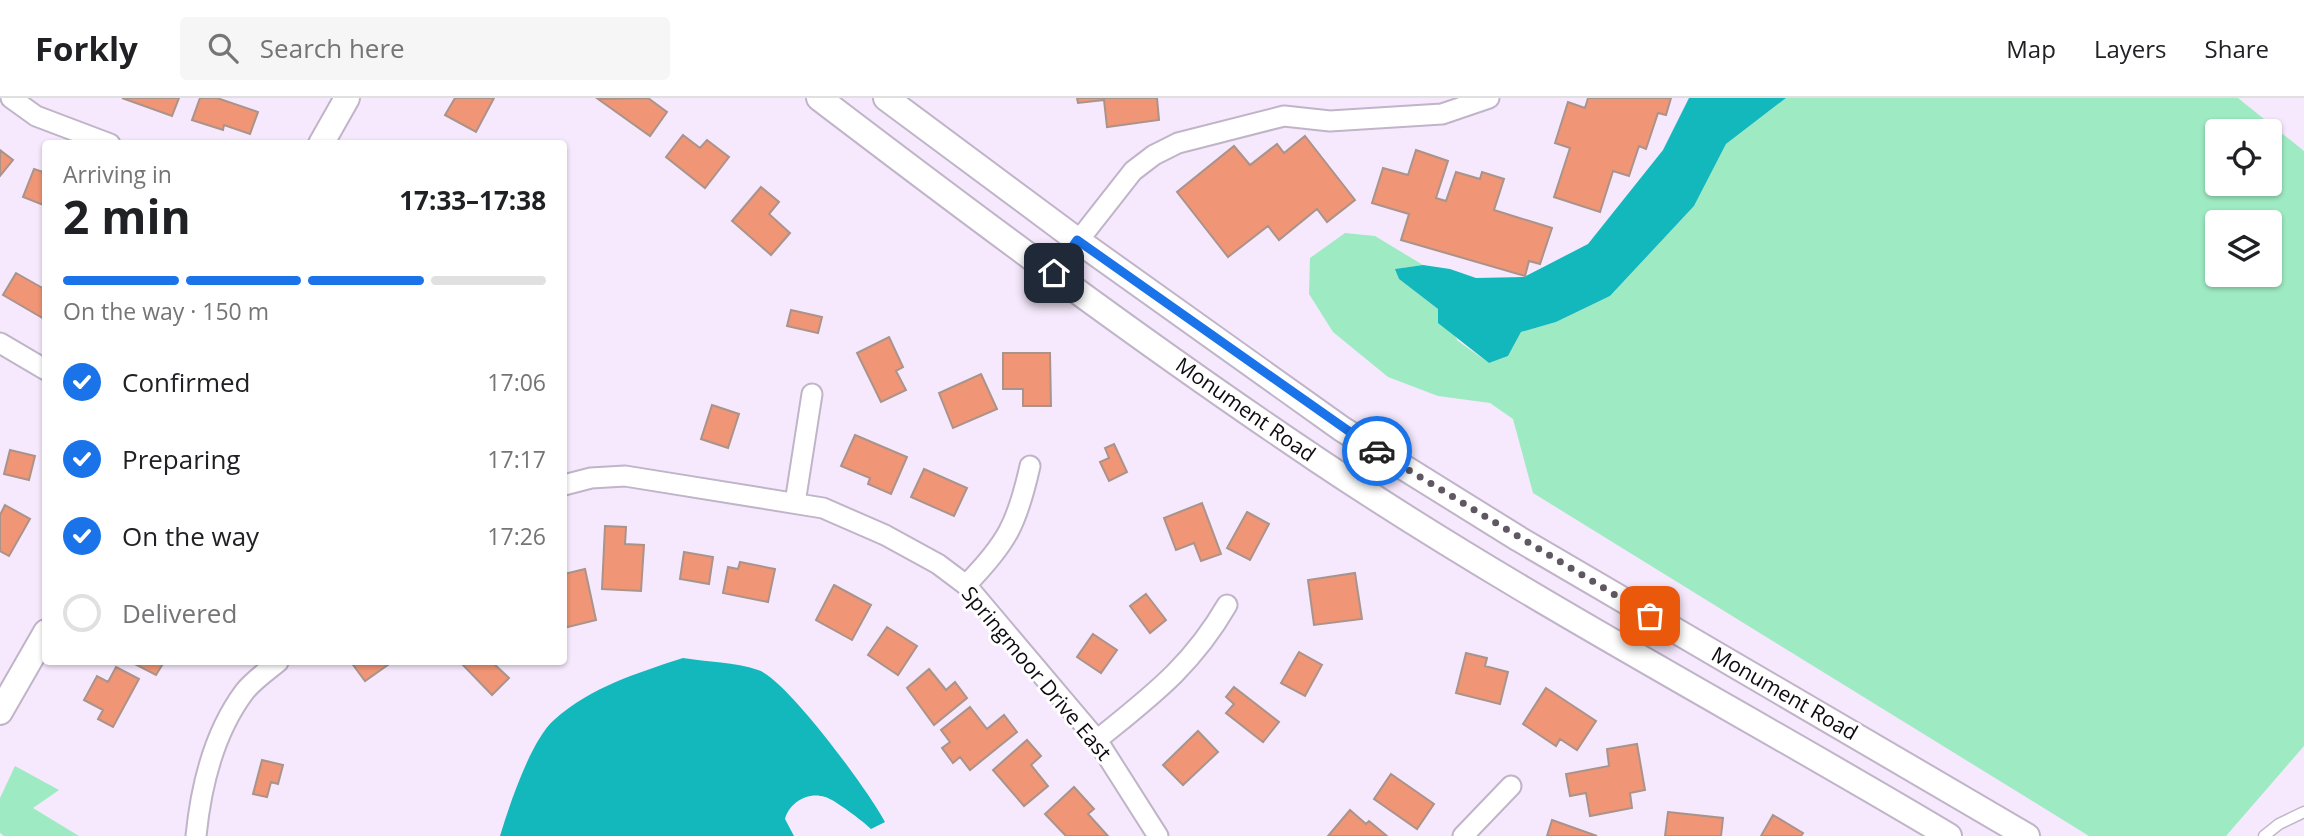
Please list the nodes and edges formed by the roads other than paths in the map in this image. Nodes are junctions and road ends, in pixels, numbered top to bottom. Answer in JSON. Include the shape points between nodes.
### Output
{"nodes":[{"id":1,"x":11,"y":98,"type":"edge"},
{"id":2,"x":346,"y":98,"type":"edge"},
{"id":3,"x":886,"y":98,"type":"edge"},
{"id":4,"x":1489,"y":98,"type":"edge"},
{"id":5,"x":836,"y":103,"type":"edge"},
{"id":6,"x":99,"y":140,"type":"edge"},
{"id":7,"x":323,"y":140,"type":"edge"},
{"id":8,"x":1077,"y":240,"type":"junction"},
{"id":9,"x":1054,"y":273,"type":"junction"},
{"id":10,"x":0,"y":343,"type":"edge"},
{"id":11,"x":42,"y":368,"type":"edge"},
{"id":12,"x":812,"y":394,"type":"dead end"},
{"id":13,"x":1030,"y":466,"type":"dead end"},
{"id":14,"x":567,"y":484,"type":"edge"},
{"id":15,"x":795,"y":503,"type":"junction"},
{"id":16,"x":966,"y":585,"type":"junction"},
{"id":17,"x":1227,"y":605,"type":"dead end"},
{"id":18,"x":42,"y":639,"type":"edge"},
{"id":19,"x":274,"y":665,"type":"edge"},
{"id":20,"x":0,"y":712,"type":"edge"},
{"id":21,"x":1097,"y":740,"type":"junction"},
{"id":22,"x":1511,"y":786,"type":"dead end"},
{"id":23,"x":2304,"y":812,"type":"edge"},
{"id":24,"x":196,"y":836,"type":"edge"},
{"id":25,"x":1158,"y":836,"type":"edge"},
{"id":26,"x":1463,"y":836,"type":"edge"},
{"id":27,"x":1949,"y":836,"type":"edge"},
{"id":28,"x":2027,"y":836,"type":"edge"},
{"id":29,"x":2264,"y":836,"type":"edge"}],
"edges":[{"from":1,"to":6,"type":"street","via":[[36,116]]},
{"from":2,"to":7,"type":"street"},
{"from":3,"to":8,"type":"street","name":"Monument Road"},
{"from":4,"to":8,"type":"street","via":[[1428,115],[1329,121],[1284,116],[1178,143],[1133,172]]},
{"from":5,"to":9,"type":"street","name":"Monument Road"},
{"from":8,"to":9,"type":"street"},
{"from":8,"to":28,"type":"street","name":"Monument Road","via":[[1342,429],[1440,491]]},
{"from":9,"to":27,"type":"street","name":"Monument Road","via":[[1319,461],[1419,525]]},
{"from":10,"to":11,"type":"street"},
{"from":12,"to":15,"type":"street"},
{"from":13,"to":16,"type":"street","via":[[1021,505],[1004,544]]},
{"from":14,"to":15,"type":"street","name":"Springmoor Drive East","via":[[625,476]]},
{"from":15,"to":16,"type":"street","name":"Springmoor Drive East","via":[[823,508],[885,535]]},
{"from":16,"to":21,"type":"street","name":"Springmoor Drive East"},
{"from":17,"to":21,"type":"street","via":[[1177,674]]},
{"from":18,"to":20,"type":"street"},
{"from":19,"to":24,"type":"street","via":[[246,689],[224,724]]},
{"from":21,"to":25,"type":"street","name":"Springmoor Drive East"},
{"from":22,"to":26,"type":"street"},
{"from":23,"to":29,"type":"lane"}]}
